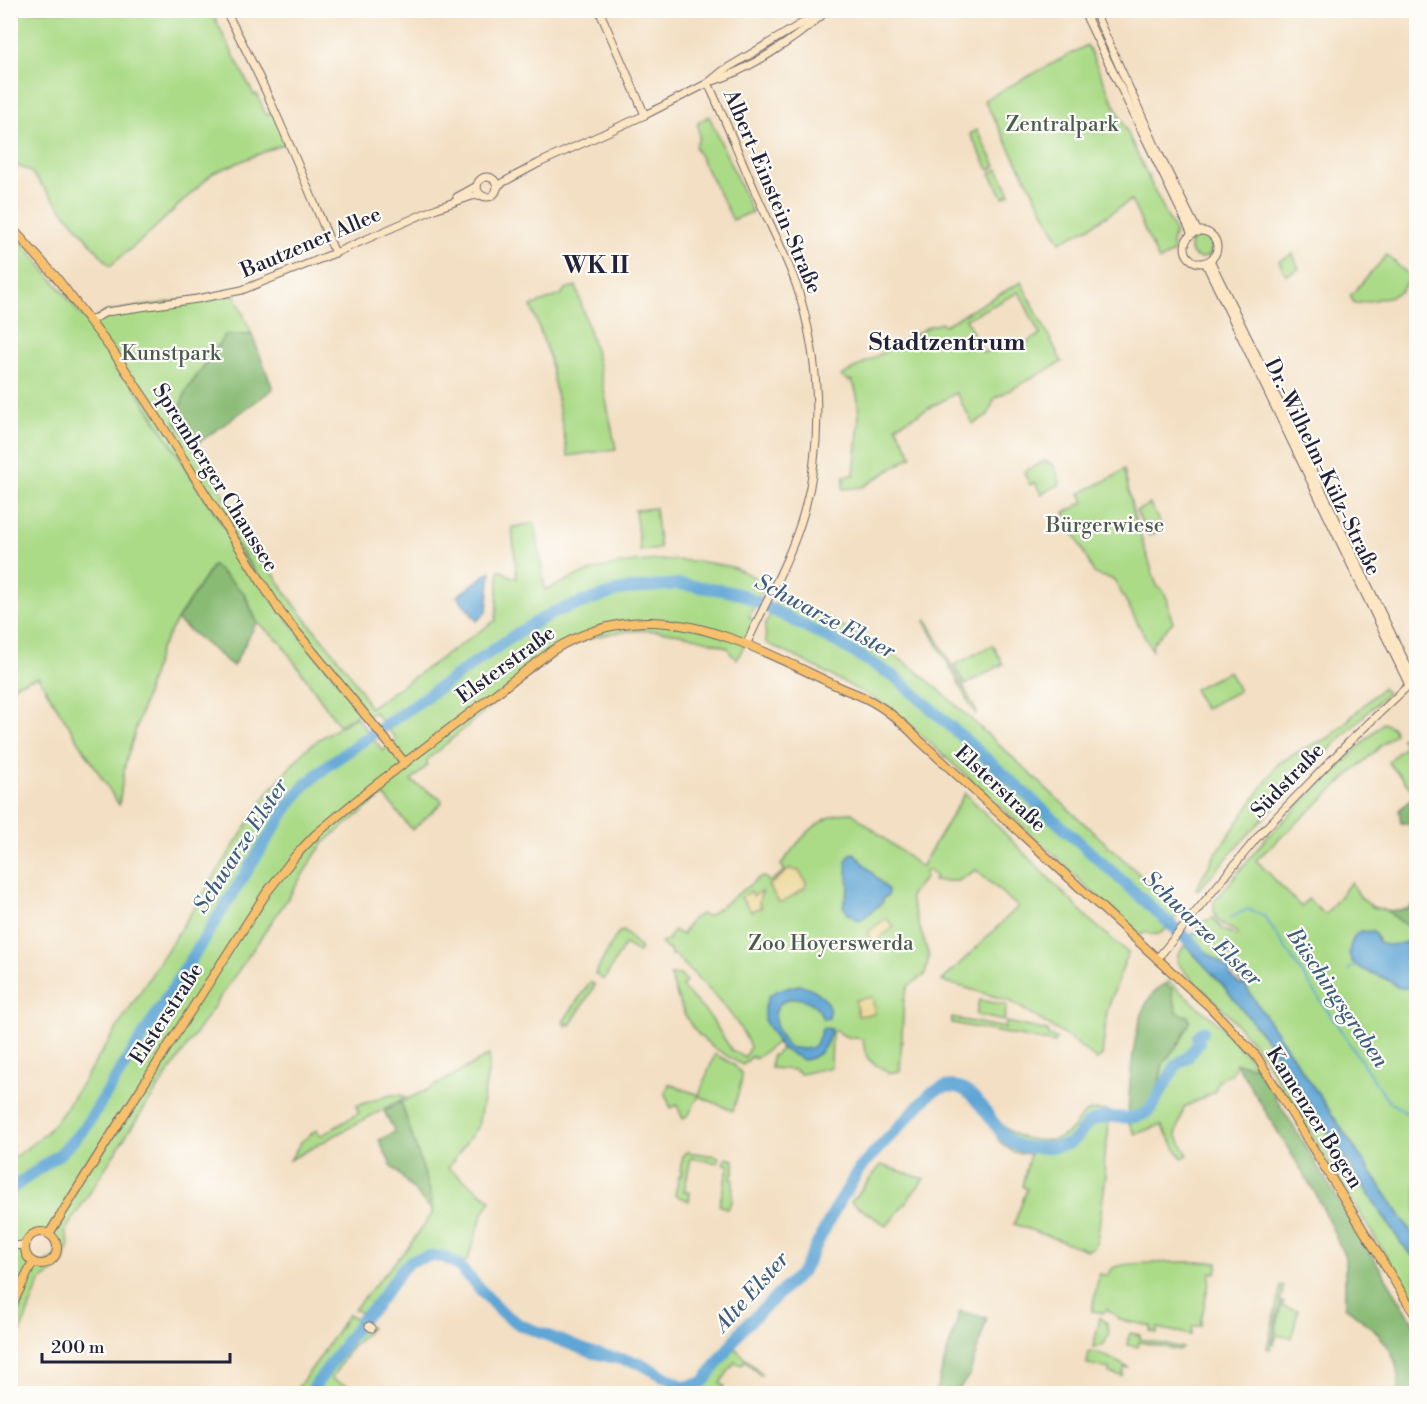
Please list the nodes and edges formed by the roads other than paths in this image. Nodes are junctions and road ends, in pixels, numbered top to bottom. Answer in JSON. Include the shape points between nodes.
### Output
{"nodes":[{"id":1,"x":225,"y":10,"type":"edge"},
{"id":2,"x":598,"y":10,"type":"edge"},
{"id":3,"x":826,"y":10,"type":"edge"},
{"id":4,"x":1083,"y":10,"type":"edge"},
{"id":5,"x":1094,"y":10,"type":"edge"},
{"id":6,"x":708,"y":83,"type":"junction"},
{"id":7,"x":645,"y":115,"type":"junction"},
{"id":8,"x":496,"y":185,"type":"junction"},
{"id":9,"x":477,"y":186,"type":"junction"},
{"id":10,"x":481,"y":195,"type":"junction"},
{"id":11,"x":437,"y":208,"type":"junction"},
{"id":12,"x":10,"y":226,"type":"edge"},
{"id":13,"x":1195,"y":233,"type":"junction"},
{"id":14,"x":335,"y":253,"type":"junction"},
{"id":15,"x":1207,"y":261,"type":"junction"},
{"id":16,"x":90,"y":321,"type":"junction"},
{"id":17,"x":746,"y":645,"type":"junction"},
{"id":18,"x":1413,"y":681,"type":"edge"},
{"id":19,"x":405,"y":763,"type":"junction"},
{"id":20,"x":1157,"y":959,"type":"junction"},
{"id":21,"x":49,"y":1234,"type":"junction"},
{"id":22,"x":26,"y":1245,"type":"junction"},
{"id":23,"x":10,"y":1246,"type":"edge"},
{"id":24,"x":33,"y":1262,"type":"junction"},
{"id":25,"x":10,"y":1309,"type":"edge"},
{"id":26,"x":1416,"y":1316,"type":"edge"}],
"edges":[{"from":1,"to":14,"type":"street"},
{"from":2,"to":7,"type":"street"},
{"from":3,"to":6,"type":"street","name":"Bautzener Allee"},
{"from":4,"to":13,"type":"street","name":"Dr.-Wilhelm-Külz-Straße"},
{"from":5,"to":13,"type":"street","name":"Dr.-Wilhelm-Külz-Straße"},
{"from":6,"to":7,"type":"street","name":"Bautzener Allee"},
{"from":6,"to":17,"type":"street","name":"Albert-Einstein-Straße","via":[[796,285],[815,372],[816,424],[807,497],[799,528]]},
{"from":7,"to":8,"type":"street","name":"Bautzener Allee"},
{"from":8,"to":9,"type":"street","name":"Bautzener Allee","via":[[483,178]]},
{"from":8,"to":10,"type":"street","name":"Bautzener Allee","via":[[495,194]]},
{"from":9,"to":10,"type":"street"},
{"from":9,"to":11,"type":"street","name":"Bautzener Allee"},
{"from":10,"to":11,"type":"street","name":"Bautzener Allee"},
{"from":11,"to":14,"type":"street","name":"Bautzener Allee"},
{"from":12,"to":16,"type":"main road","name":"Spremberger Chaussee"},
{"from":13,"to":15,"type":"street","name":"Dr.-Wilhelm-Külz-Straße","via":[[1208,233],[1215,240],[1216,251]]},
{"from":13,"to":15,"type":"street","name":"Dr.-Wilhelm-Külz-Straße","via":[[1186,243],[1187,254],[1194,261]]},
{"from":14,"to":16,"type":"street","name":"Bautzener Allee","via":[[243,290],[106,312]]},
{"from":15,"to":18,"type":"street","name":"Dr.-Wilhelm-Külz-Straße"},
{"from":16,"to":19,"type":"main road","name":"Spremberger Chaussee","via":[[154,413],[281,613]]},
{"from":17,"to":19,"type":"main road","name":"Elsterstraße","via":[[659,623],[632,623],[597,630],[543,657]]},
{"from":17,"to":20,"type":"main road","name":"Elsterstraße","via":[[866,698],[904,724]]},
{"from":18,"to":20,"type":"street","name":"Südstraße","via":[[1291,801]]},
{"from":19,"to":21,"type":"main road","name":"Elsterstraße","via":[[316,834],[282,873]]},
{"from":20,"to":26,"type":"main road","name":"Kamenzer Bogen","via":[[1257,1057]]},
{"from":21,"to":22,"type":"main road","via":[[36,1233]]},
{"from":21,"to":24,"type":"main road","via":[[57,1247],[54,1257],[42,1264]]},
{"from":22,"to":23,"type":"street"},
{"from":22,"to":24,"type":"main road"},
{"from":24,"to":25,"type":"main road"}]}
